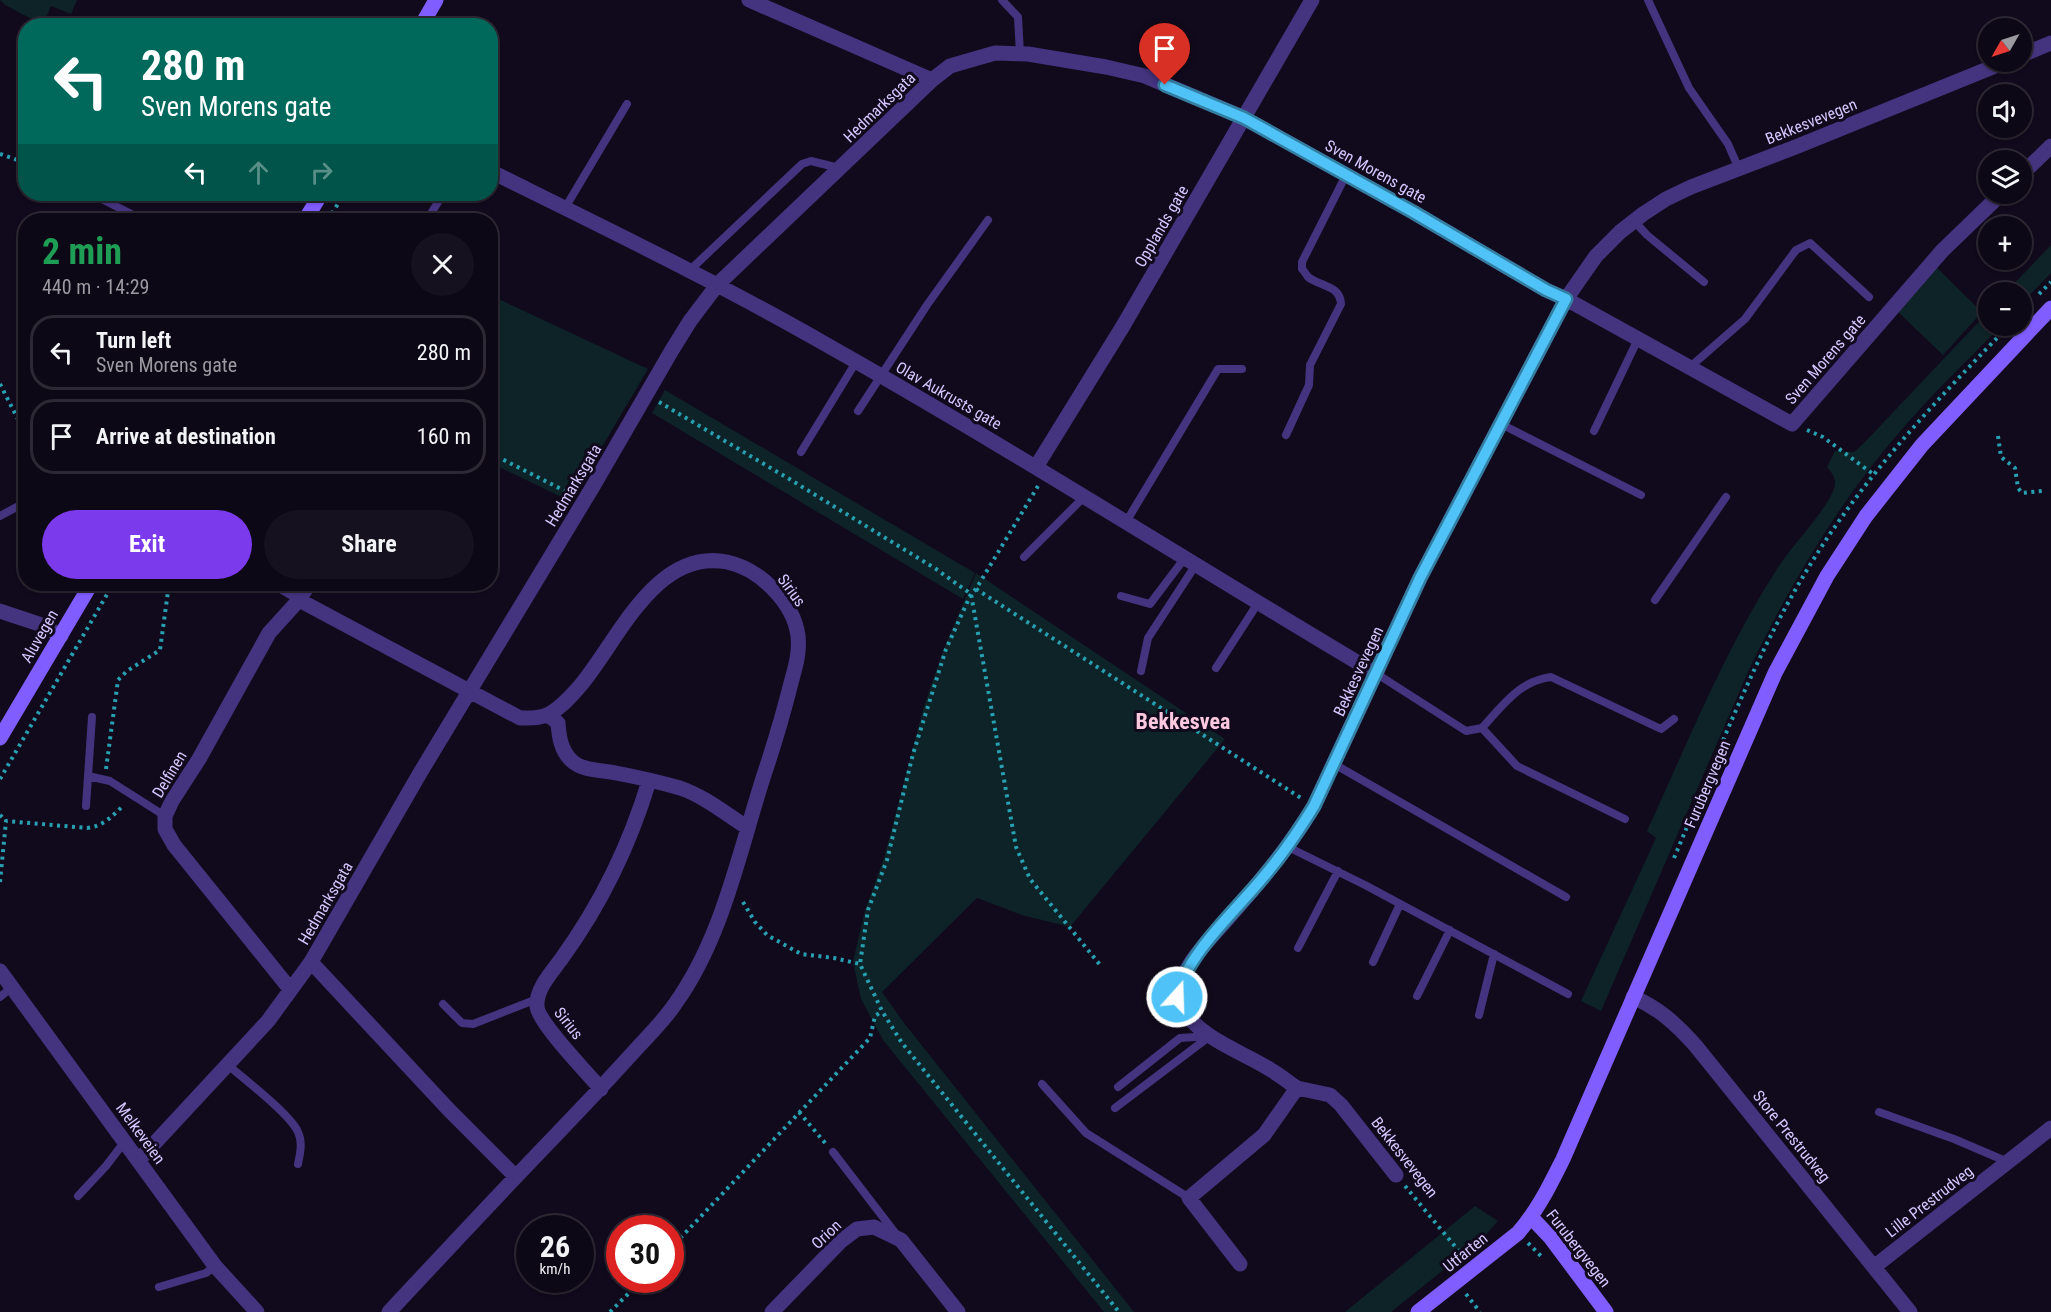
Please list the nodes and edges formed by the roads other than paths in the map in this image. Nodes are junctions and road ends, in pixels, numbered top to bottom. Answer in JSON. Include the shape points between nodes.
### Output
{"nodes":[{"id":1,"x":436,"y":0,"type":"edge"},
{"id":2,"x":749,"y":0,"type":"edge"},
{"id":3,"x":1002,"y":0,"type":"edge"},
{"id":4,"x":1312,"y":0,"type":"edge"},
{"id":5,"x":1648,"y":0,"type":"edge"},
{"id":6,"x":426,"y":18,"type":"edge"},
{"id":7,"x":2051,"y":43,"type":"edge"},
{"id":8,"x":2032,"y":50,"type":"edge"},
{"id":9,"x":1020,"y":54,"type":"junction"},
{"id":10,"x":1980,"y":72,"type":"edge"},
{"id":11,"x":932,"y":80,"type":"junction"},
{"id":12,"x":627,"y":104,"type":"dead end"},
{"id":13,"x":1244,"y":118,"type":"junction"},
{"id":14,"x":2051,"y":146,"type":"edge"},
{"id":15,"x":2032,"y":164,"type":"edge"},
{"id":16,"x":840,"y":169,"type":"junction"},
{"id":17,"x":1739,"y":169,"type":"junction"},
{"id":18,"x":498,"y":175,"type":"edge"},
{"id":19,"x":1346,"y":175,"type":"junction"},
{"id":20,"x":106,"y":201,"type":"edge"},
{"id":21,"x":1991,"y":204,"type":"edge"},
{"id":22,"x":565,"y":208,"type":"junction"},
{"id":23,"x":129,"y":213,"type":"edge"},
{"id":24,"x":988,"y":220,"type":"dead end"},
{"id":25,"x":1634,"y":221,"type":"junction"},
{"id":26,"x":690,"y":270,"type":"junction"},
{"id":27,"x":1704,"y":282,"type":"dead end"},
{"id":28,"x":718,"y":284,"type":"junction"},
{"id":29,"x":1869,"y":297,"type":"dead end"},
{"id":30,"x":1566,"y":299,"type":"junction"},
{"id":31,"x":2051,"y":308,"type":"edge"},
{"id":32,"x":1638,"y":339,"type":"junction"},
{"id":33,"x":856,"y":362,"type":"junction"},
{"id":34,"x":1690,"y":367,"type":"junction"},
{"id":35,"x":1242,"y":369,"type":"dead end"},
{"id":36,"x":882,"y":377,"type":"junction"},
{"id":37,"x":858,"y":411,"type":"dead end"},
{"id":38,"x":1501,"y":424,"type":"junction"},
{"id":39,"x":1594,"y":431,"type":"dead end"},
{"id":40,"x":1286,"y":435,"type":"dead end"},
{"id":41,"x":801,"y":452,"type":"dead end"},
{"id":42,"x":1041,"y":470,"type":"junction"},
{"id":43,"x":1641,"y":495,"type":"dead end"},
{"id":44,"x":1084,"y":497,"type":"junction"},
{"id":45,"x":1726,"y":497,"type":"dead end"},
{"id":46,"x":18,"y":506,"type":"edge"},
{"id":47,"x":0,"y":516,"type":"edge"},
{"id":48,"x":1125,"y":522,"type":"junction"},
{"id":49,"x":1024,"y":557,"type":"dead end"},
{"id":50,"x":1190,"y":562,"type":"junction"},
{"id":51,"x":87,"y":591,"type":"edge"},
{"id":52,"x":284,"y":591,"type":"edge"},
{"id":53,"x":305,"y":591,"type":"edge"},
{"id":54,"x":1121,"y":596,"type":"dead end"},
{"id":55,"x":299,"y":600,"type":"junction"},
{"id":56,"x":1655,"y":600,"type":"dead end"},
{"id":57,"x":1258,"y":603,"type":"junction"},
{"id":58,"x":0,"y":611,"type":"edge"},
{"id":59,"x":61,"y":636,"type":"junction"},
{"id":60,"x":1216,"y":668,"type":"dead end"},
{"id":61,"x":1141,"y":670,"type":"dead end"},
{"id":62,"x":1377,"y":674,"type":"junction"},
{"id":63,"x":469,"y":691,"type":"junction"},
{"id":64,"x":548,"y":715,"type":"junction"},
{"id":65,"x":92,"y":717,"type":"dead end"},
{"id":66,"x":1674,"y":719,"type":"dead end"},
{"id":67,"x":1482,"y":728,"type":"junction"},
{"id":68,"x":0,"y":738,"type":"edge"},
{"id":69,"x":1334,"y":764,"type":"junction"},
{"id":70,"x":88,"y":776,"type":"junction"},
{"id":71,"x":649,"y":781,"type":"junction"},
{"id":72,"x":86,"y":806,"type":"dead end"},
{"id":73,"x":165,"y":816,"type":"junction"},
{"id":74,"x":1625,"y":819,"type":"dead end"},
{"id":75,"x":748,"y":828,"type":"junction"},
{"id":76,"x":1286,"y":846,"type":"junction"},
{"id":77,"x":1338,"y":871,"type":"junction"},
{"id":78,"x":1566,"y":897,"type":"dead end"},
{"id":79,"x":1400,"y":904,"type":"junction"},
{"id":80,"x":1450,"y":930,"type":"junction"},
{"id":81,"x":1298,"y":948,"type":"dead end"},
{"id":82,"x":1494,"y":954,"type":"junction"},
{"id":83,"x":311,"y":962,"type":"junction"},
{"id":84,"x":1373,"y":962,"type":"dead end"},
{"id":85,"x":0,"y":971,"type":"edge"},
{"id":86,"x":290,"y":989,"type":"junction"},
{"id":87,"x":6,"y":992,"type":"edge"},
{"id":88,"x":1568,"y":994,"type":"dead end"},
{"id":89,"x":1417,"y":996,"type":"dead end"},
{"id":90,"x":1633,"y":997,"type":"junction"},
{"id":91,"x":538,"y":999,"type":"junction"},
{"id":92,"x":443,"y":1004,"type":"dead end"},
{"id":93,"x":1479,"y":1016,"type":"dead end"},
{"id":94,"x":1210,"y":1036,"type":"junction"},
{"id":95,"x":228,"y":1065,"type":"junction"},
{"id":96,"x":1042,"y":1084,"type":"dead end"},
{"id":97,"x":1118,"y":1087,"type":"dead end"},
{"id":98,"x":1297,"y":1088,"type":"junction"},
{"id":99,"x":601,"y":1089,"type":"junction"},
{"id":100,"x":1115,"y":1108,"type":"dead end"},
{"id":101,"x":1878,"y":1112,"type":"dead end"},
{"id":102,"x":2051,"y":1128,"type":"edge"},
{"id":103,"x":125,"y":1141,"type":"junction"},
{"id":104,"x":832,"y":1152,"type":"road end"},
{"id":105,"x":139,"y":1160,"type":"junction"},
{"id":106,"x":2007,"y":1162,"type":"junction"},
{"id":107,"x":298,"y":1164,"type":"dead end"},
{"id":108,"x":1396,"y":1175,"type":"road end"},
{"id":109,"x":516,"y":1177,"type":"junction"},
{"id":110,"x":78,"y":1196,"type":"dead end"},
{"id":111,"x":1189,"y":1198,"type":"junction"},
{"id":112,"x":1531,"y":1217,"type":"junction"},
{"id":113,"x":901,"y":1240,"type":"junction"},
{"id":114,"x":1240,"y":1264,"type":"dead end"},
{"id":115,"x":215,"y":1266,"type":"junction"},
{"id":116,"x":1874,"y":1267,"type":"junction"},
{"id":117,"x":159,"y":1287,"type":"dead end"},
{"id":118,"x":257,"y":1312,"type":"edge"},
{"id":119,"x":389,"y":1312,"type":"edge"},
{"id":120,"x":772,"y":1312,"type":"edge"},
{"id":121,"x":958,"y":1312,"type":"edge"},
{"id":122,"x":1418,"y":1312,"type":"edge"},
{"id":123,"x":1606,"y":1312,"type":"edge"},
{"id":124,"x":1910,"y":1312,"type":"edge"}],
"edges":[{"from":1,"to":6,"type":"main road"},
{"from":2,"to":11,"type":"street"},
{"from":3,"to":9,"type":"lane","via":[[1018,16]]},
{"from":4,"to":13,"type":"street","name":"Opplands gate"},
{"from":5,"to":17,"type":"lane","via":[[1689,88],[1728,144]]},
{"from":7,"to":8,"type":"street"},
{"from":9,"to":11,"type":"street","name":"Sven Morens gate","via":[[995,53],[950,66]]},
{"from":9,"to":13,"type":"street","name":"Sven Morens gate","via":[[1145,76]]},
{"from":10,"to":17,"type":"street","name":"Bekkesvevegen"},
{"from":11,"to":16,"type":"street","name":"Hedmarksgata"},
{"from":12,"to":22,"type":"lane"},
{"from":13,"to":19,"type":"street","name":"Sven Morens gate"},
{"from":13,"to":42,"type":"street","name":"Opplands gate"},
{"from":14,"to":15,"type":"street"},
{"from":16,"to":26,"type":"lane","via":[[811,161],[802,164]]},
{"from":16,"to":28,"type":"street","name":"Hedmarksgata"},
{"from":17,"to":25,"type":"street","name":"Bekkesvevegen","via":[[1666,199]]},
{"from":18,"to":22,"type":"street","name":"Olav Aukrusts gate"},
{"from":19,"to":30,"type":"street","name":"Sven Morens gate"},
{"from":19,"to":40,"type":"lane","via":[[1302,262],[1308,277],[1336,290],[1341,304],[1310,366],[1309,385]]},
{"from":20,"to":23,"type":"lane"},
{"from":21,"to":34,"type":"street","name":"Sven Morens gate","via":[[1942,251],[1792,424]]},
{"from":22,"to":26,"type":"street","name":"Olav Aukrusts gate"},
{"from":24,"to":36,"type":"lane"},
{"from":25,"to":27,"type":"lane"},
{"from":25,"to":30,"type":"street","name":"Bekkesvevegen","via":[[1596,256]]},
{"from":26,"to":28,"type":"street","name":"Olav Aukrusts gate"},
{"from":28,"to":33,"type":"street","name":"Olav Aukrusts gate"},
{"from":28,"to":63,"type":"street","name":"Hedmarksgata","via":[[690,321]]},
{"from":29,"to":34,"type":"lane","via":[[1810,243],[1796,250],[1745,319]]},
{"from":30,"to":32,"type":"street","name":"Sven Morens gate"},
{"from":30,"to":38,"type":"street","name":"Bekkesvevegen"},
{"from":31,"to":90,"type":"main road","name":"Furubergvegen","via":[[1922,445],[1866,516],[1827,576],[1775,673]]},
{"from":32,"to":34,"type":"street","name":"Sven Morens gate"},
{"from":32,"to":39,"type":"lane"},
{"from":33,"to":36,"type":"street","name":"Olav Aukrusts gate"},
{"from":33,"to":41,"type":"lane"},
{"from":35,"to":48,"type":"lane","via":[[1218,369]]},
{"from":36,"to":37,"type":"lane"},
{"from":36,"to":42,"type":"street","name":"Olav Aukrusts gate"},
{"from":38,"to":43,"type":"lane"},
{"from":38,"to":62,"type":"street","name":"Bekkesvevegen","via":[[1420,578]]},
{"from":42,"to":44,"type":"street","name":"Olav Aukrusts gate"},
{"from":44,"to":48,"type":"street","name":"Olav Aukrusts gate"},
{"from":44,"to":49,"type":"lane"},
{"from":45,"to":56,"type":"lane"},
{"from":46,"to":47,"type":"lane"},
{"from":48,"to":50,"type":"street","name":"Olav Aukrusts gate"},
{"from":50,"to":54,"type":"lane","via":[[1150,604]]},
{"from":50,"to":57,"type":"street","name":"Olav Aukrusts gate"},
{"from":50,"to":61,"type":"lane","via":[[1148,638]]},
{"from":51,"to":59,"type":"main road","name":"Aluvegen"},
{"from":52,"to":55,"type":"lane"},
{"from":53,"to":55,"type":"street","name":"Delfinen"},
{"from":55,"to":63,"type":"street"},
{"from":55,"to":73,"type":"street","name":"Delfinen","via":[[269,633]]},
{"from":57,"to":60,"type":"lane"},
{"from":57,"to":62,"type":"street","name":"Olav Aukrusts gate"},
{"from":58,"to":59,"type":"street"},
{"from":59,"to":68,"type":"main road","name":"Aluvegen"},
{"from":62,"to":67,"type":"lane","via":[[1466,731]]},
{"from":62,"to":69,"type":"street","name":"Bekkesvevegen"},
{"from":63,"to":64,"type":"street","via":[[520,717],[535,719]]},
{"from":63,"to":83,"type":"street","name":"Hedmarksgata"},
{"from":64,"to":71,"type":"street","via":[[558,723],[559,739],[572,762]]},
{"from":64,"to":75,"type":"street","name":"Sirius","via":[[583,682],[659,581],[701,562],[727,562],[752,571],[783,602],[798,634],[798,654]]},
{"from":65,"to":70,"type":"lane"},
{"from":66,"to":67,"type":"lane","via":[[1661,729],[1551,677],[1537,678],[1514,692]]},
{"from":67,"to":74,"type":"lane","via":[[1517,766]]},
{"from":69,"to":76,"type":"street","name":"Bekkesvevegen","via":[[1314,806]]},
{"from":69,"to":78,"type":"lane"},
{"from":70,"to":72,"type":"lane"},
{"from":70,"to":73,"type":"lane","via":[[105,779]]},
{"from":71,"to":75,"type":"street","via":[[681,789]]},
{"from":71,"to":91,"type":"street","name":"Sirius","via":[[604,893]]},
{"from":73,"to":86,"type":"street","name":"Delfinen","via":[[165,829],[174,845]]},
{"from":75,"to":99,"type":"street","name":"Sirius","via":[[702,960],[675,1005]]},
{"from":76,"to":77,"type":"lane"},
{"from":76,"to":94,"type":"street","name":"Bekkesvevegen","via":[[1184,975],[1177,997],[1192,1021]]},
{"from":77,"to":79,"type":"lane"},
{"from":77,"to":81,"type":"lane"},
{"from":79,"to":80,"type":"lane"},
{"from":79,"to":84,"type":"lane"},
{"from":80,"to":82,"type":"lane"},
{"from":80,"to":89,"type":"lane"},
{"from":82,"to":88,"type":"lane"},
{"from":82,"to":93,"type":"lane"},
{"from":83,"to":86,"type":"street","name":"Hedmarksgata"},
{"from":83,"to":109,"type":"street","name":"Hedmarksgata"},
{"from":85,"to":87,"type":"street","name":"Melkeveien"},
{"from":86,"to":95,"type":"street","name":"Hedmarksgata","via":[[268,1021]]},
{"from":87,"to":103,"type":"street","name":"Melkeveien"},
{"from":90,"to":112,"type":"main road","name":"Furubergvegen","via":[[1563,1159]]},
{"from":90,"to":116,"type":"street","name":"Store Prestrudveg","via":[[1673,1021],[1695,1045]]},
{"from":91,"to":92,"type":"lane","via":[[473,1024],[462,1023]]},
{"from":91,"to":99,"type":"street","name":"Sirius","via":[[545,1024]]},
{"from":94,"to":97,"type":"lane","via":[[1180,1038]]},
{"from":94,"to":98,"type":"street","name":"Bekkesvevegen"},
{"from":94,"to":100,"type":"lane"},
{"from":95,"to":105,"type":"street","name":"Hedmarksgata"},
{"from":95,"to":107,"type":"lane","via":[[291,1121],[299,1134]]},
{"from":96,"to":111,"type":"lane","via":[[1086,1133]]},
{"from":98,"to":108,"type":"street","name":"Bekkesvevegen","via":[[1330,1095]]},
{"from":98,"to":111,"type":"street","via":[[1264,1135]]},
{"from":99,"to":109,"type":"street","name":"Sirius"},
{"from":101,"to":106,"type":"lane","name":"Lille Prestrudveg"},
{"from":102,"to":106,"type":"street","name":"Lille Prestrudveg"},
{"from":103,"to":105,"type":"street","name":"Melkeveien"},
{"from":103,"to":110,"type":"lane"},
{"from":104,"to":113,"type":"lane"},
{"from":105,"to":115,"type":"street","name":"Melkeveien"},
{"from":106,"to":116,"type":"street","name":"Lille Prestrudveg"},
{"from":109,"to":119,"type":"street","name":"Sirius"},
{"from":111,"to":114,"type":"street"},
{"from":112,"to":122,"type":"main road","name":"Utfarten","via":[[1518,1233]]},
{"from":112,"to":123,"type":"main road","name":"Furubergvegen"},
{"from":113,"to":120,"type":"street","name":"Orion","via":[[874,1227],[857,1229]]},
{"from":113,"to":121,"type":"street","name":"Orion"},
{"from":115,"to":117,"type":"lane","via":[[206,1273]]},
{"from":115,"to":118,"type":"street","name":"Melkeveien"},
{"from":116,"to":124,"type":"street","name":"Store Prestrudveg"}]}
